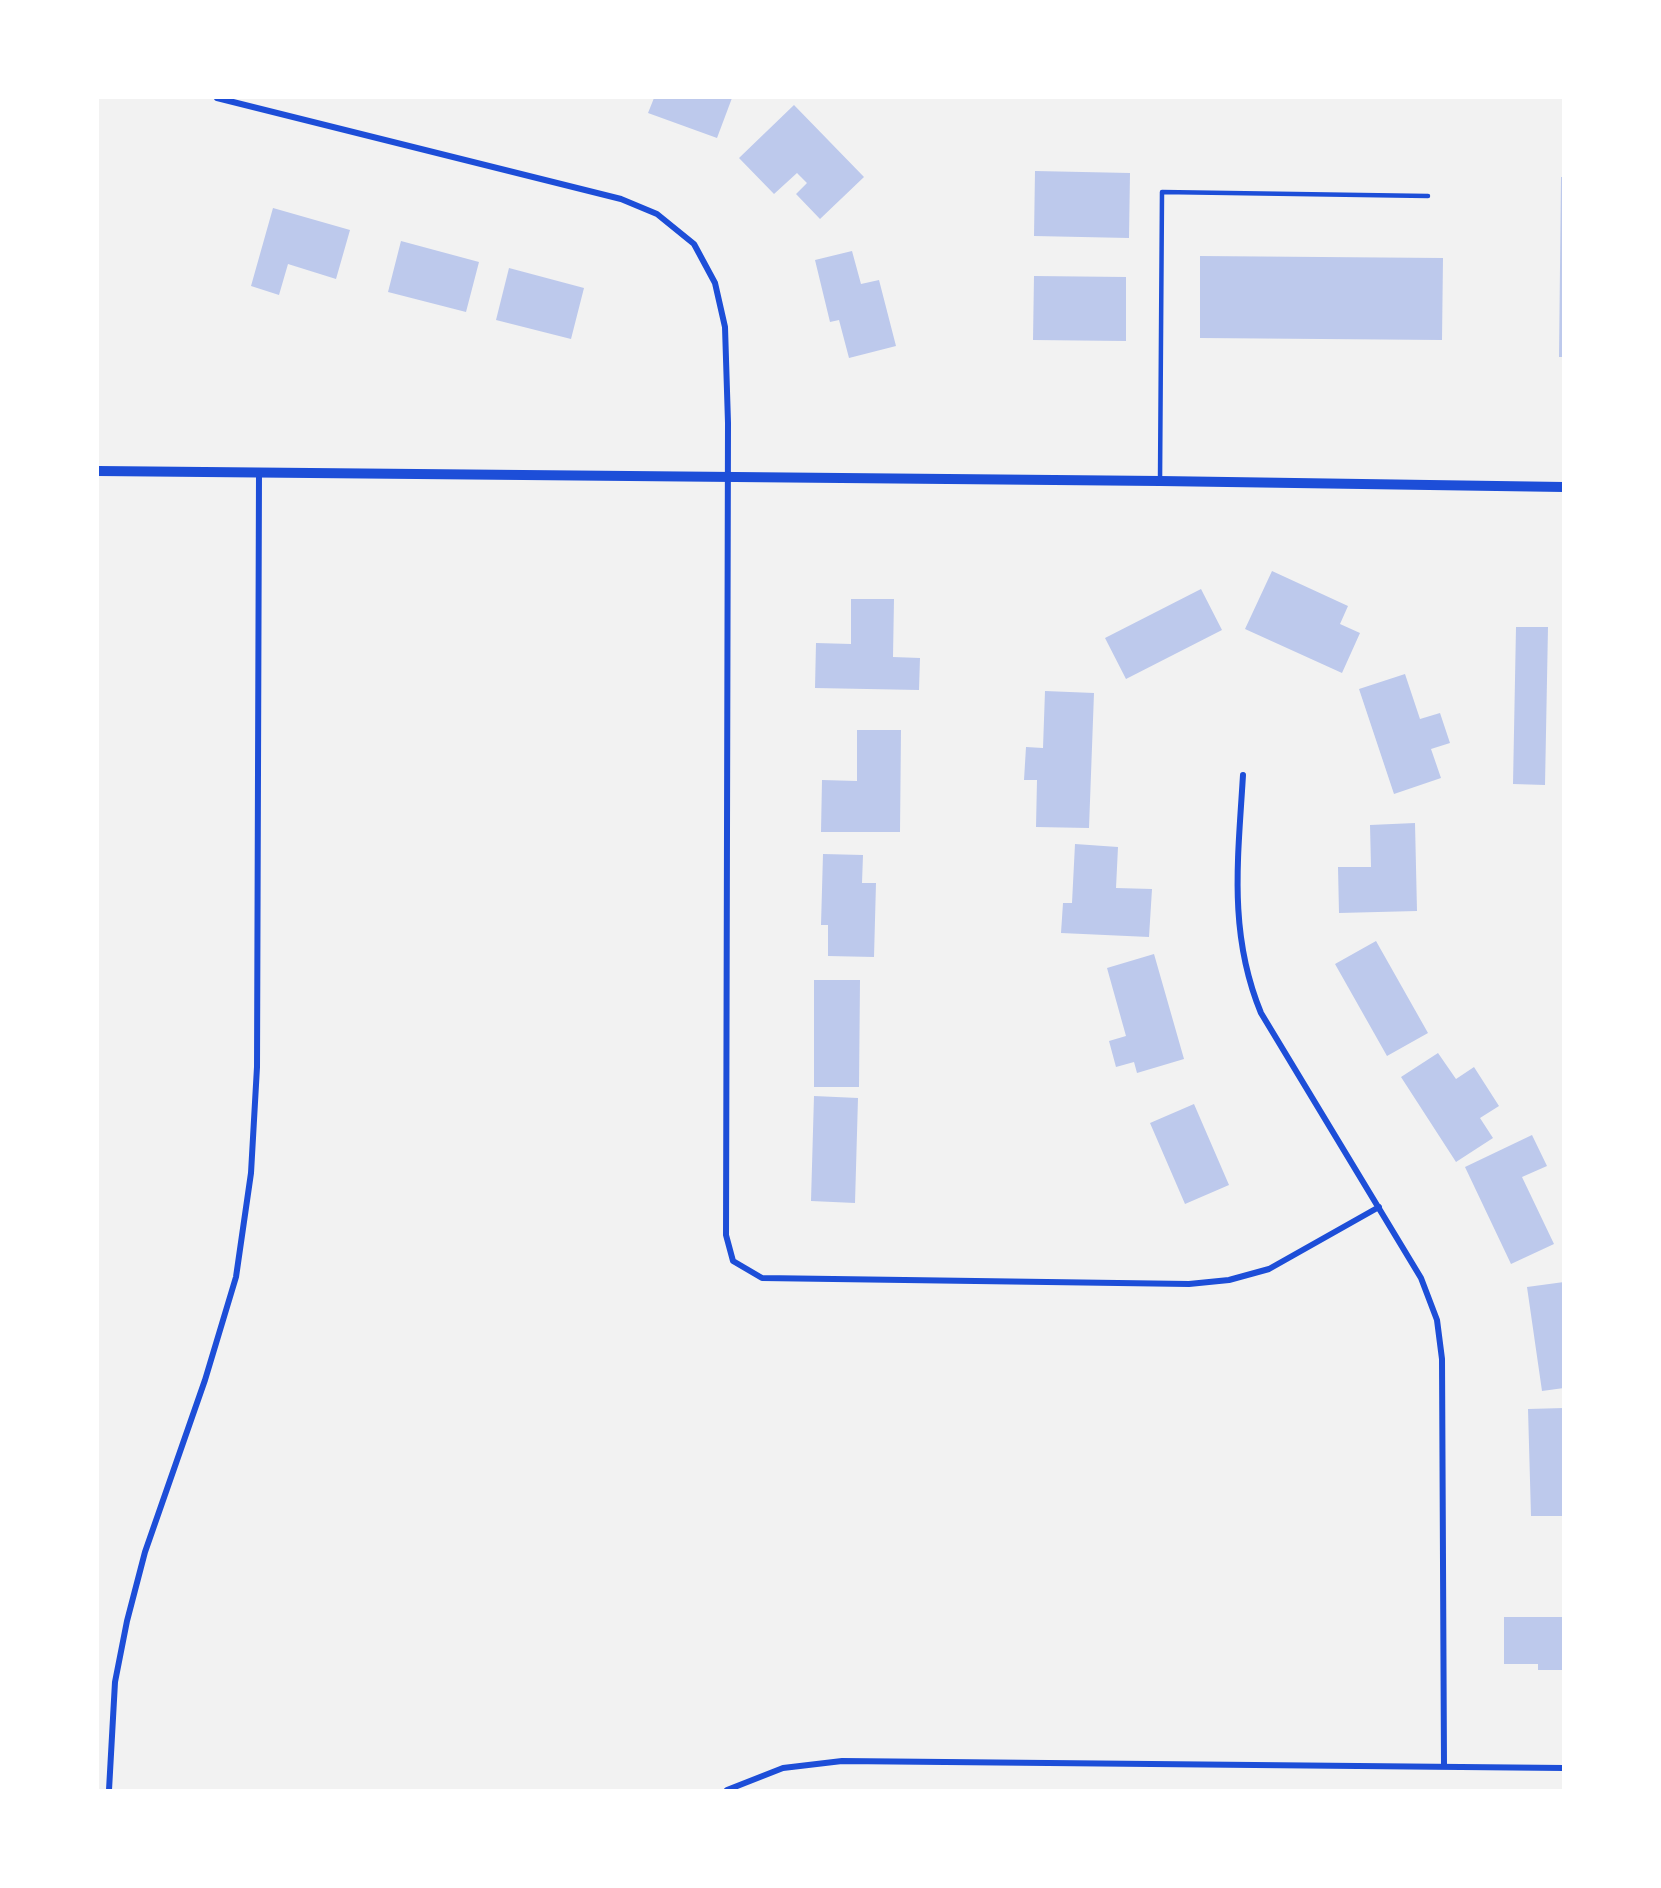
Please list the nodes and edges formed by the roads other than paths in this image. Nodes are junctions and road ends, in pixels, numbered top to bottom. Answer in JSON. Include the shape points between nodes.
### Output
{"nodes":[{"id":1,"x":217,"y":98,"type":"edge"},
{"id":2,"x":1428,"y":196,"type":"dead end"},
{"id":3,"x":98,"y":471,"type":"edge"},
{"id":4,"x":259,"y":473,"type":"junction"},
{"id":5,"x":729,"y":477,"type":"junction"},
{"id":6,"x":1160,"y":480,"type":"junction"},
{"id":7,"x":1563,"y":487,"type":"edge"},
{"id":8,"x":1243,"y":775,"type":"dead end"},
{"id":9,"x":1379,"y":1207,"type":"junction"},
{"id":10,"x":1444,"y":1767,"type":"junction"},
{"id":11,"x":1563,"y":1768,"type":"edge"},
{"id":12,"x":109,"y":1791,"type":"edge"},
{"id":13,"x":727,"y":1791,"type":"edge"}],
"edges":[{"from":1,"to":5,"type":"street","via":[[621,199],[657,214],[694,244],[716,283],[725,327]]},
{"from":2,"to":6,"type":"lane","via":[[1162,192]]},
{"from":3,"to":4,"type":"street"},
{"from":4,"to":5,"type":"street"},
{"from":4,"to":12,"type":"street","via":[[257,1067],[251,1173],[236,1277],[145,1552],[127,1621],[115,1682]]},
{"from":5,"to":6,"type":"street"},
{"from":5,"to":9,"type":"street","via":[[726,1235],[733,1261],[762,1278],[1189,1284],[1229,1280],[1269,1269]]},
{"from":6,"to":7,"type":"street"},
{"from":8,"to":9,"type":"street","via":[[1237,876],[1239,941],[1248,981],[1261,1013]]},
{"from":9,"to":10,"type":"street","via":[[1421,1278],[1437,1320],[1442,1359]]},
{"from":10,"to":11,"type":"street"},
{"from":10,"to":13,"type":"street","via":[[842,1761],[783,1768]]}]}
